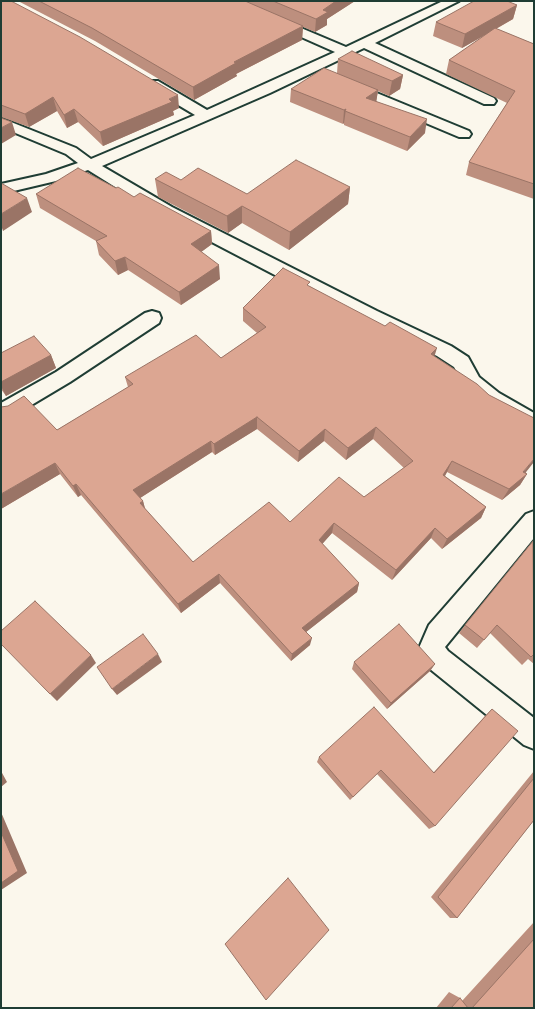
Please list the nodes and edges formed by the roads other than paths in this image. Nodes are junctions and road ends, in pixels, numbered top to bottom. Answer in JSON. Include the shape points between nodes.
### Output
{"nodes":[{"id":1,"x":226,"y":1,"type":"edge"},
{"id":2,"x":453,"y":1,"type":"edge"},
{"id":3,"x":364,"y":44,"type":"junction"},
{"id":4,"x":347,"y":52,"type":"junction"},
{"id":5,"x":310,"y":69,"type":"junction"},
{"id":6,"x":139,"y":76,"type":"edge"},
{"id":7,"x":489,"y":101,"type":"dead end"},
{"id":8,"x":206,"y":115,"type":"junction"},
{"id":9,"x":1,"y":122,"type":"edge"},
{"id":10,"x":464,"y":134,"type":"dead end"},
{"id":11,"x":90,"y":164,"type":"junction"},
{"id":12,"x":1,"y":189,"type":"edge"},
{"id":13,"x":152,"y":318,"type":"dead end"},
{"id":14,"x":1,"y":411,"type":"edge"},
{"id":15,"x":534,"y":423,"type":"edge"},
{"id":16,"x":534,"y":521,"type":"edge"},
{"id":17,"x":534,"y":735,"type":"edge"}],
"edges":[{"from":1,"to":4,"type":"street"},
{"from":2,"to":3,"type":"street"},
{"from":3,"to":4,"type":"street"},
{"from":3,"to":7,"type":"street"},
{"from":4,"to":5,"type":"street"},
{"from":5,"to":8,"type":"street"},
{"from":5,"to":10,"type":"street"},
{"from":6,"to":8,"type":"street"},
{"from":8,"to":11,"type":"street"},
{"from":9,"to":11,"type":"street","via":[[71,151]]},
{"from":11,"to":12,"type":"street","via":[[50,178]]},
{"from":11,"to":15,"type":"street","via":[[166,211],[444,351],[461,362],[472,382],[492,399]]},
{"from":13,"to":14,"type":"street","via":[[63,377]]},
{"from":16,"to":17,"type":"street","via":[[438,634],[432,648],[439,660]]}]}
